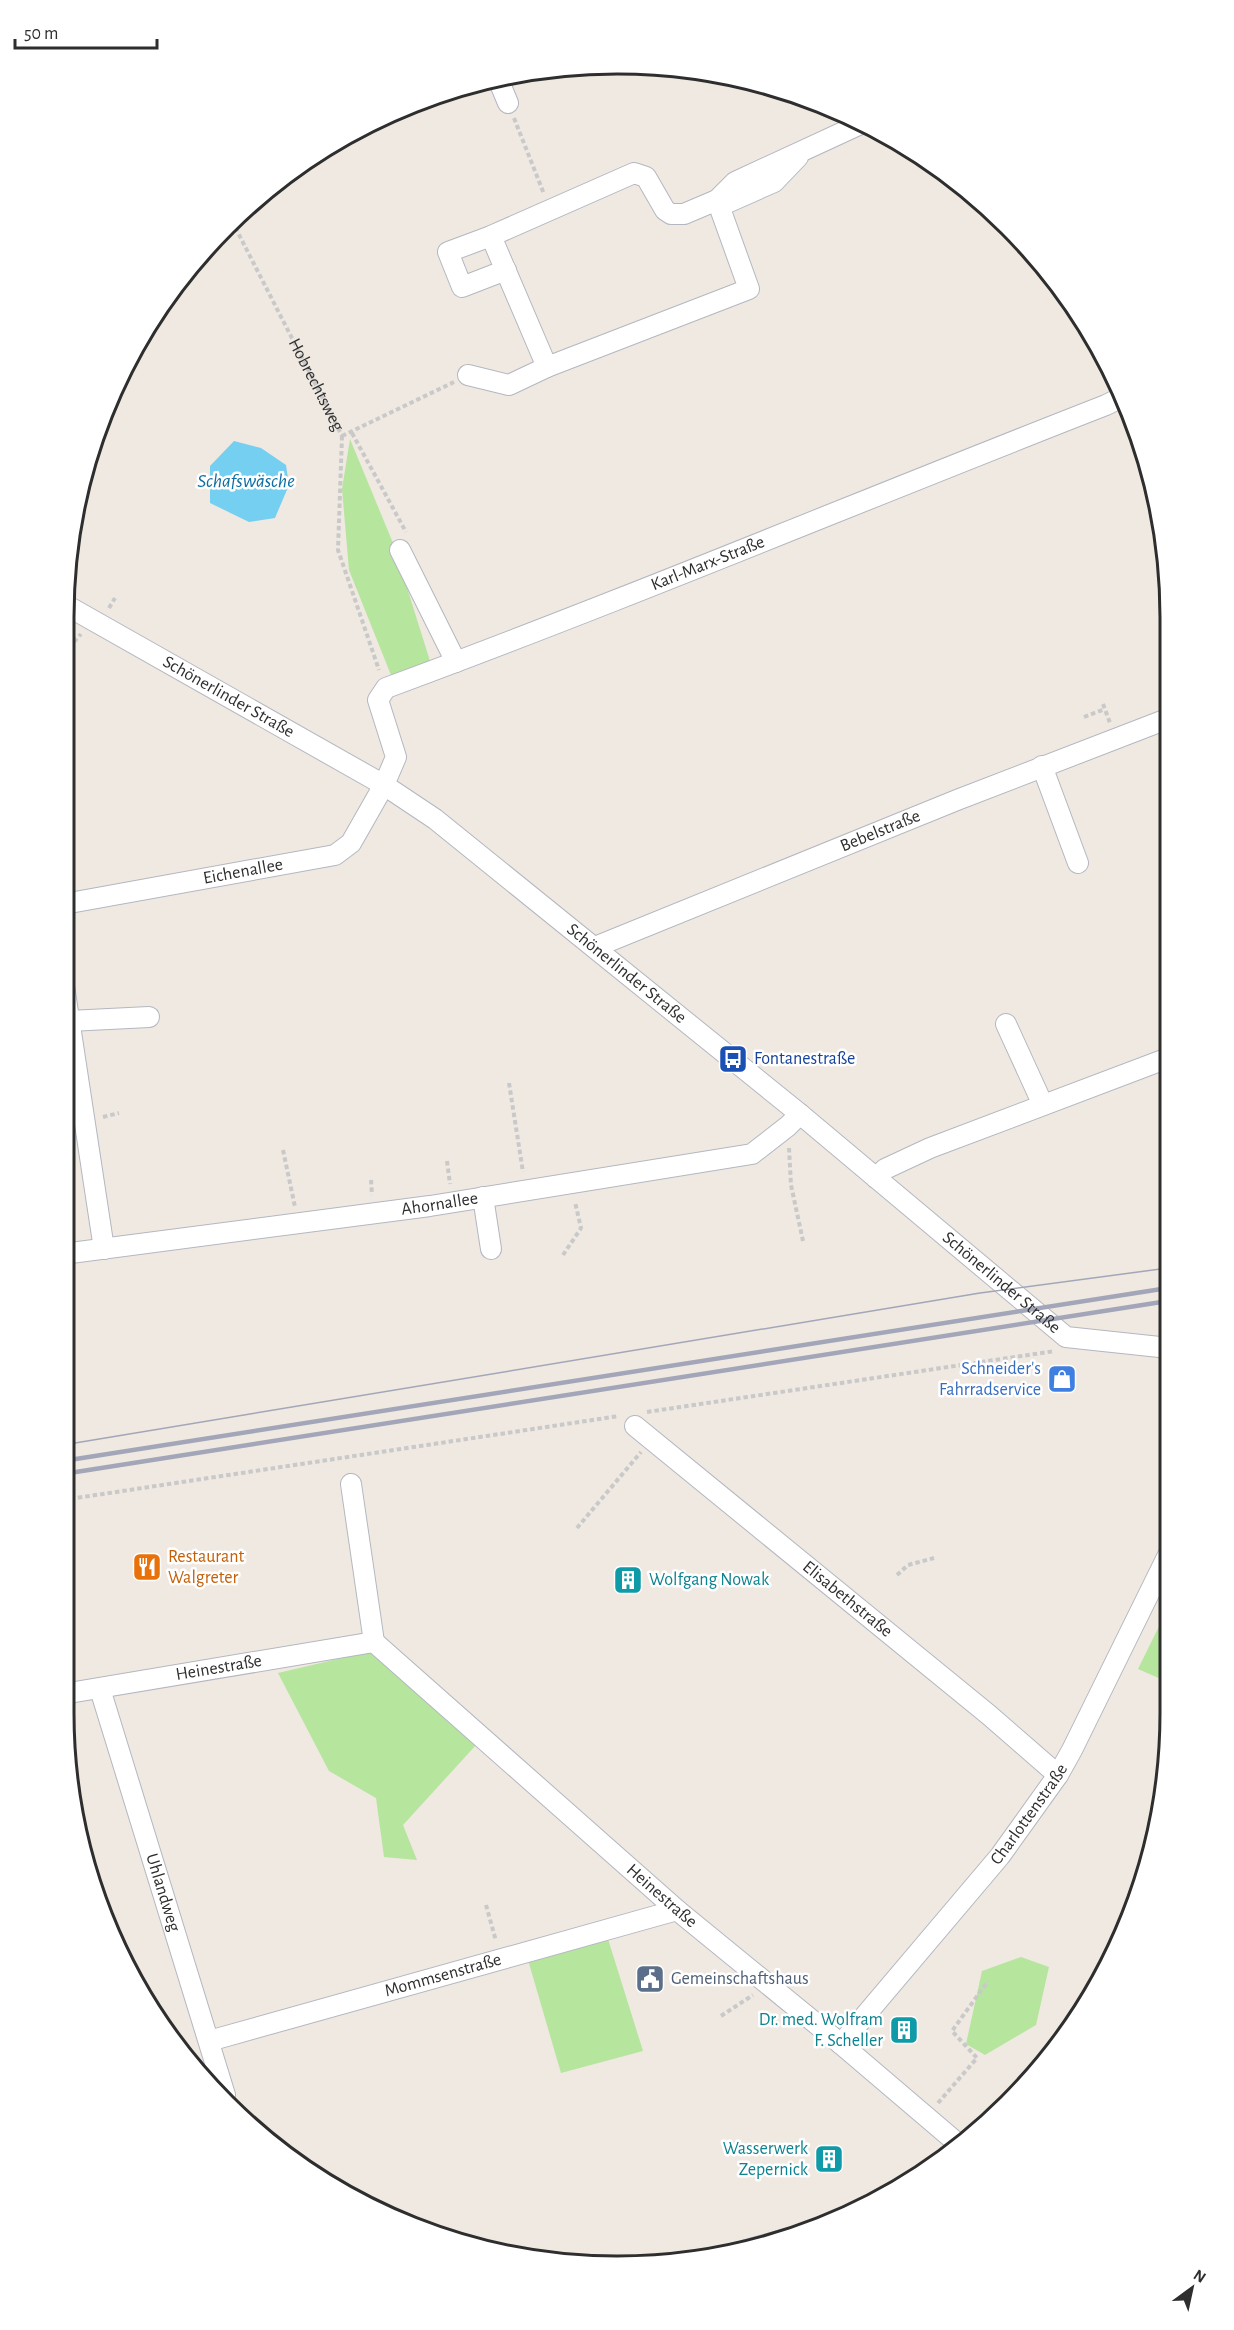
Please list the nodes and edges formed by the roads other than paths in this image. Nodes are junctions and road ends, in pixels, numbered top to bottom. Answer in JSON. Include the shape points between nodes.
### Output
{"nodes":[{"id":1,"x":501,"y":86,"type":"edge"},
{"id":2,"x":508,"y":103,"type":"road end"},
{"id":3,"x":853,"y":128,"type":"edge"},
{"id":4,"x":717,"y":200,"type":"junction"},
{"id":5,"x":491,"y":236,"type":"junction"},
{"id":6,"x":506,"y":270,"type":"junction"},
{"id":7,"x":548,"y":366,"type":"junction"},
{"id":8,"x":468,"y":375,"type":"road end"},
{"id":9,"x":1115,"y":400,"type":"edge"},
{"id":10,"x":404,"y":543,"type":"road end"},
{"id":11,"x":74,"y":610,"type":"edge"},
{"id":12,"x":456,"y":662,"type":"junction"},
{"id":13,"x":1160,"y":721,"type":"edge"},
{"id":14,"x":1042,"y":766,"type":"junction"},
{"id":15,"x":384,"y":785,"type":"junction"},
{"id":16,"x":1078,"y":863,"type":"dead end"},
{"id":17,"x":74,"y":902,"type":"edge"},
{"id":18,"x":595,"y":947,"type":"junction"},
{"id":19,"x":149,"y":1017,"type":"dead end"},
{"id":20,"x":74,"y":1021,"type":"edge"},
{"id":21,"x":1006,"y":1024,"type":"dead end"},
{"id":22,"x":74,"y":1053,"type":"edge"},
{"id":23,"x":1160,"y":1061,"type":"edge"},
{"id":24,"x":1042,"y":1106,"type":"junction"},
{"id":25,"x":794,"y":1120,"type":"junction"},
{"id":26,"x":876,"y":1178,"type":"junction"},
{"id":27,"x":483,"y":1197,"type":"junction"},
{"id":28,"x":104,"y":1248,"type":"junction"},
{"id":29,"x":491,"y":1249,"type":"dead end"},
{"id":30,"x":74,"y":1252,"type":"edge"},
{"id":31,"x":1160,"y":1347,"type":"edge"},
{"id":32,"x":635,"y":1418,"type":"road end"},
{"id":33,"x":351,"y":1484,"type":"dead end"},
{"id":34,"x":1160,"y":1571,"type":"edge"},
{"id":35,"x":374,"y":1642,"type":"junction"},
{"id":36,"x":100,"y":1689,"type":"junction"},
{"id":37,"x":74,"y":1693,"type":"edge"},
{"id":38,"x":1058,"y":1775,"type":"junction"},
{"id":39,"x":676,"y":1910,"type":"junction"},
{"id":40,"x":209,"y":2041,"type":"junction"},
{"id":41,"x":840,"y":2044,"type":"junction"},
{"id":42,"x":222,"y":2086,"type":"edge"},
{"id":43,"x":953,"y":2140,"type":"edge"}],
"edges":[{"from":1,"to":2,"type":"street"},
{"from":3,"to":4,"type":"street","via":[[802,153],[774,183],[729,202]]},
{"from":4,"to":5,"type":"street","via":[[684,214],[671,213],[661,204],[646,177],[634,173]]},
{"from":4,"to":7,"type":"street","via":[[749,289]]},
{"from":5,"to":6,"type":"street"},
{"from":5,"to":6,"type":"street","via":[[448,252],[462,287]]},
{"from":6,"to":7,"type":"street"},
{"from":7,"to":8,"type":"street","via":[[508,384]]},
{"from":9,"to":12,"type":"street","name":"Karl-Marx-Straße"},
{"from":10,"to":12,"type":"street"},
{"from":11,"to":15,"type":"street","name":"Schönerlinder Straße"},
{"from":12,"to":15,"type":"street","name":"Karl-Marx-Straße","via":[[386,688],[378,700],[396,757]]},
{"from":13,"to":14,"type":"street","name":"Bebelstraße"},
{"from":14,"to":16,"type":"street"},
{"from":14,"to":18,"type":"street","name":"Bebelstraße"},
{"from":15,"to":17,"type":"street","name":"Eichenallee","via":[[351,843],[335,855]]},
{"from":15,"to":18,"type":"street","name":"Schönerlinder Straße","via":[[435,819]]},
{"from":18,"to":25,"type":"street","name":"Schönerlinder Straße"},
{"from":19,"to":20,"type":"street"},
{"from":21,"to":24,"type":"street"},
{"from":22,"to":28,"type":"street"},
{"from":23,"to":24,"type":"street"},
{"from":24,"to":26,"type":"street","via":[[930,1148],[885,1169]]},
{"from":25,"to":26,"type":"street","name":"Schönerlinder Straße"},
{"from":25,"to":27,"type":"street","name":"Ahornallee","via":[[752,1154]]},
{"from":26,"to":31,"type":"street","name":"Schönerlinder Straße","via":[[1066,1338]]},
{"from":27,"to":28,"type":"street","name":"Ahornallee"},
{"from":27,"to":29,"type":"street"},
{"from":28,"to":30,"type":"street","name":"Ahornallee"},
{"from":32,"to":38,"type":"street","name":"Elisabethstraße","via":[[652,1440]]},
{"from":33,"to":35,"type":"street"},
{"from":34,"to":38,"type":"street","name":"Charlottenstraße"},
{"from":35,"to":36,"type":"street","name":"Heinestraße"},
{"from":35,"to":39,"type":"street","name":"Heinestraße"},
{"from":36,"to":37,"type":"street","name":"Heinestraße"},
{"from":36,"to":40,"type":"street","name":"Uhlandweg"},
{"from":38,"to":41,"type":"street","name":"Charlottenstraße","via":[[1000,1856]]},
{"from":39,"to":40,"type":"street","name":"Mommsenstraße"},
{"from":39,"to":41,"type":"street","name":"Heinestraße"},
{"from":40,"to":42,"type":"street","name":"Uhlandweg"},
{"from":41,"to":43,"type":"street","name":"Heinestraße"}]}
